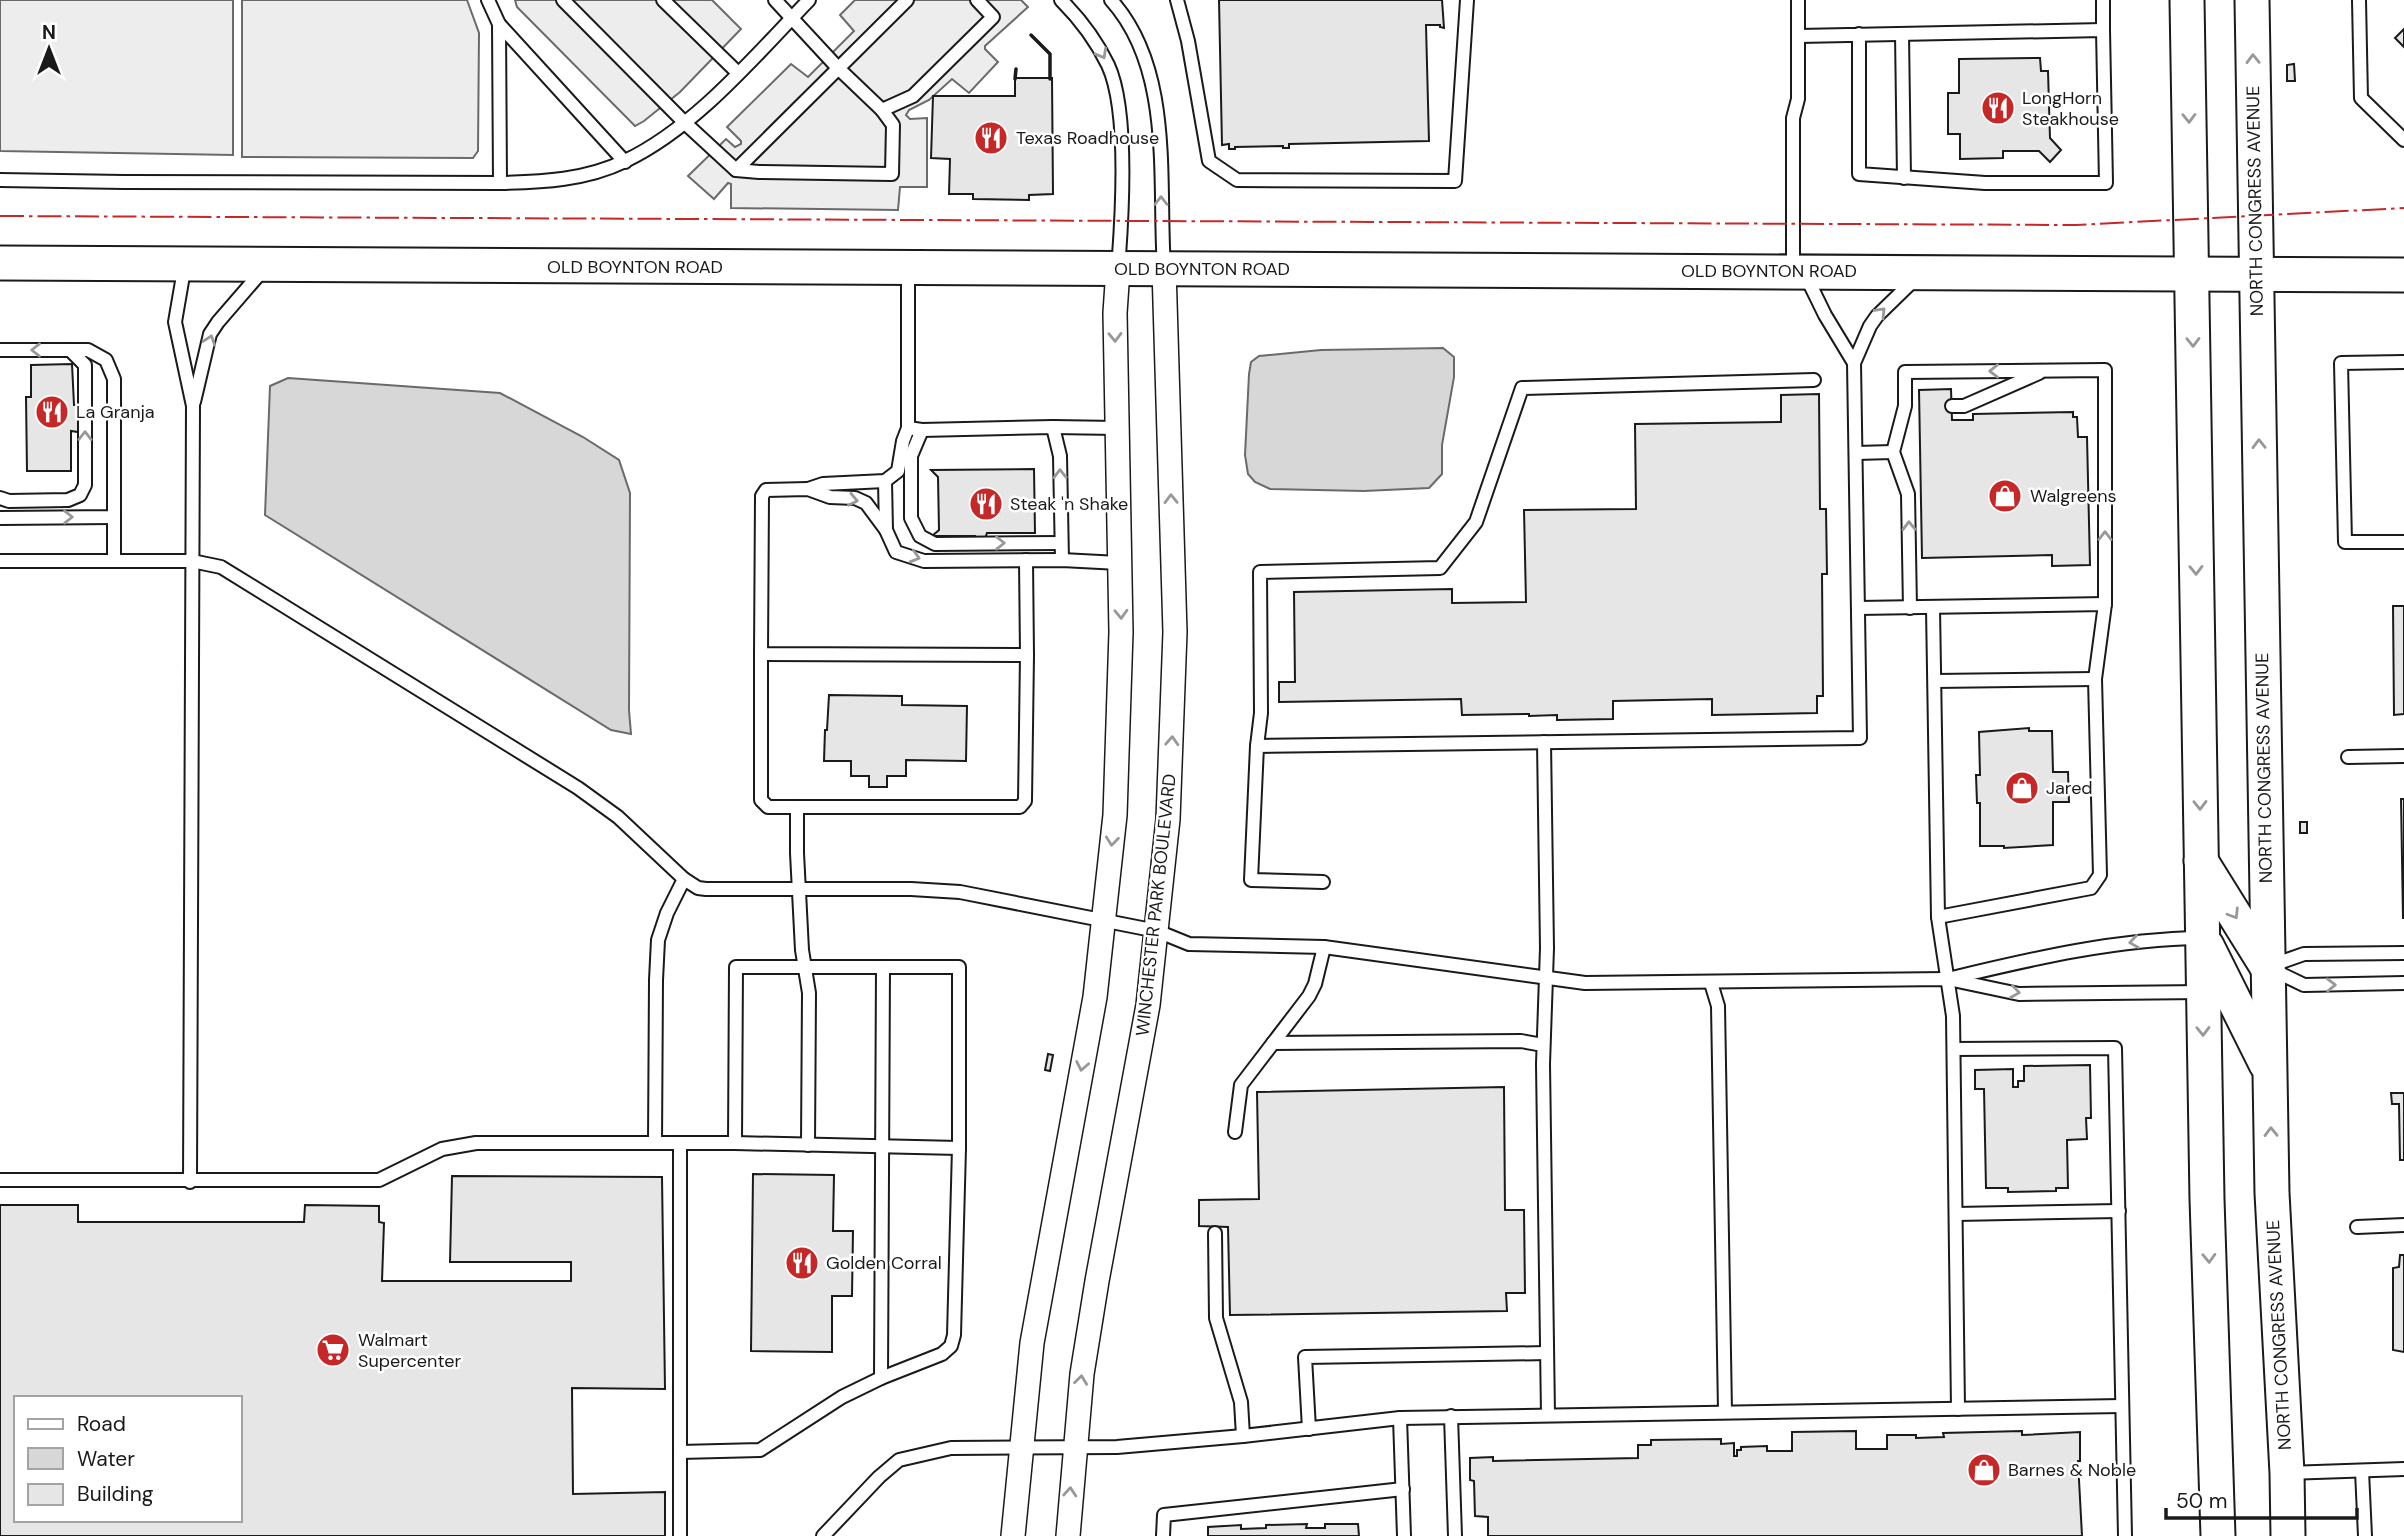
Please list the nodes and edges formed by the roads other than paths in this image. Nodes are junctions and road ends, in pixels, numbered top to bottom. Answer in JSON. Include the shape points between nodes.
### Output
{"nodes":[{"id":1,"x":488,"y":0,"type":"edge"},
{"id":2,"x":563,"y":0,"type":"edge"},
{"id":3,"x":663,"y":0,"type":"edge"},
{"id":4,"x":775,"y":0,"type":"edge"},
{"id":5,"x":809,"y":0,"type":"edge"},
{"id":6,"x":907,"y":0,"type":"edge"},
{"id":7,"x":977,"y":0,"type":"edge"},
{"id":8,"x":1061,"y":0,"type":"edge"},
{"id":9,"x":1111,"y":0,"type":"edge"},
{"id":10,"x":1177,"y":0,"type":"edge"},
{"id":11,"x":1467,"y":0,"type":"edge"},
{"id":12,"x":1798,"y":0,"type":"edge"},
{"id":13,"x":2103,"y":0,"type":"edge"},
{"id":14,"x":2187,"y":0,"type":"edge"},
{"id":15,"x":2252,"y":0,"type":"edge"},
{"id":16,"x":2359,"y":0,"type":"edge"},
{"id":17,"x":792,"y":18,"type":"junction"},
{"id":18,"x":499,"y":24,"type":"junction"},
{"id":19,"x":2103,"y":30,"type":"junction"},
{"id":20,"x":1859,"y":34,"type":"junction"},
{"id":21,"x":1902,"y":34,"type":"junction"},
{"id":22,"x":1799,"y":36,"type":"junction"},
{"id":23,"x":838,"y":68,"type":"junction"},
{"id":24,"x":738,"y":73,"type":"junction"},
{"id":25,"x":882,"y":110,"type":"junction"},
{"id":26,"x":685,"y":123,"type":"junction"},
{"id":27,"x":2404,"y":140,"type":"edge"},
{"id":28,"x":625,"y":162,"type":"junction"},
{"id":29,"x":736,"y":170,"type":"junction"},
{"id":30,"x":1904,"y":178,"type":"junction"},
{"id":31,"x":0,"y":180,"type":"edge"},
{"id":32,"x":500,"y":183,"type":"junction"},
{"id":33,"x":0,"y":263,"type":"edge"},
{"id":34,"x":185,"y":264,"type":"junction"},
{"id":35,"x":268,"y":265,"type":"junction"},
{"id":36,"x":908,"y":269,"type":"junction"},
{"id":37,"x":1118,"y":269,"type":"junction"},
{"id":38,"x":1164,"y":269,"type":"junction"},
{"id":39,"x":1798,"y":272,"type":"junction"},
{"id":40,"x":1922,"y":272,"type":"junction"},
{"id":41,"x":2191,"y":274,"type":"junction"},
{"id":42,"x":2257,"y":274,"type":"junction"},
{"id":43,"x":2404,"y":275,"type":"edge"},
{"id":44,"x":0,"y":350,"type":"edge"},
{"id":45,"x":70,"y":350,"type":"junction"},
{"id":46,"x":2404,"y":362,"type":"edge"},
{"id":47,"x":1854,"y":363,"type":"junction"},
{"id":48,"x":2046,"y":370,"type":"junction"},
{"id":49,"x":1814,"y":380,"type":"dead end"},
{"id":50,"x":193,"y":406,"type":"junction"},
{"id":51,"x":1905,"y":406,"type":"junction"},
{"id":52,"x":1919,"y":406,"type":"dead end"},
{"id":53,"x":1952,"y":406,"type":"dead end"},
{"id":54,"x":1053,"y":427,"type":"junction"},
{"id":55,"x":908,"y":428,"type":"junction"},
{"id":56,"x":1116,"y":428,"type":"junction"},
{"id":57,"x":922,"y":430,"type":"junction"},
{"id":58,"x":1893,"y":452,"type":"junction"},
{"id":59,"x":1856,"y":453,"type":"junction"},
{"id":60,"x":885,"y":481,"type":"junction"},
{"id":61,"x":807,"y":489,"type":"junction"},
{"id":62,"x":0,"y":498,"type":"edge"},
{"id":63,"x":0,"y":517,"type":"edge"},
{"id":64,"x":114,"y":517,"type":"junction"},
{"id":65,"x":886,"y":530,"type":"junction"},
{"id":66,"x":2404,"y":541,"type":"edge"},
{"id":67,"x":1061,"y":543,"type":"junction"},
{"id":68,"x":1026,"y":560,"type":"junction"},
{"id":69,"x":1062,"y":560,"type":"junction"},
{"id":70,"x":0,"y":561,"type":"edge"},
{"id":71,"x":114,"y":561,"type":"junction"},
{"id":72,"x":192,"y":561,"type":"junction"},
{"id":73,"x":1119,"y":563,"type":"junction"},
{"id":74,"x":2105,"y":604,"type":"junction"},
{"id":75,"x":1858,"y":608,"type":"junction"},
{"id":76,"x":1910,"y":608,"type":"junction"},
{"id":77,"x":1934,"y":608,"type":"junction"},
{"id":78,"x":761,"y":654,"type":"junction"},
{"id":79,"x":1027,"y":655,"type":"junction"},
{"id":80,"x":2095,"y":678,"type":"junction"},
{"id":81,"x":1935,"y":681,"type":"junction"},
{"id":82,"x":1544,"y":742,"type":"junction"},
{"id":83,"x":1257,"y":746,"type":"junction"},
{"id":84,"x":2348,"y":757,"type":"dead end"},
{"id":85,"x":2404,"y":757,"type":"edge"},
{"id":86,"x":797,"y":807,"type":"junction"},
{"id":87,"x":2201,"y":861,"type":"junction"},
{"id":88,"x":684,"y":878,"type":"junction"},
{"id":89,"x":1323,"y":882,"type":"dead end"},
{"id":90,"x":799,"y":888,"type":"junction"},
{"id":91,"x":1938,"y":917,"type":"junction"},
{"id":92,"x":1104,"y":919,"type":"junction"},
{"id":93,"x":1157,"y":931,"type":"junction"},
{"id":94,"x":2202,"y":938,"type":"junction"},
{"id":95,"x":1324,"y":947,"type":"junction"},
{"id":96,"x":2404,"y":953,"type":"edge"},
{"id":97,"x":805,"y":967,"type":"junction"},
{"id":98,"x":883,"y":967,"type":"junction"},
{"id":99,"x":2267,"y":967,"type":"junction"},
{"id":100,"x":1545,"y":978,"type":"junction"},
{"id":101,"x":1948,"y":979,"type":"junction"},
{"id":102,"x":1711,"y":983,"type":"junction"},
{"id":103,"x":2404,"y":983,"type":"edge"},
{"id":104,"x":2203,"y":992,"type":"junction"},
{"id":105,"x":1273,"y":1043,"type":"junction"},
{"id":106,"x":1543,"y":1045,"type":"junction"},
{"id":107,"x":1954,"y":1049,"type":"junction"},
{"id":108,"x":2269,"y":1071,"type":"junction"},
{"id":109,"x":1235,"y":1132,"type":"dead end"},
{"id":110,"x":655,"y":1143,"type":"junction"},
{"id":111,"x":680,"y":1143,"type":"junction"},
{"id":112,"x":735,"y":1143,"type":"junction"},
{"id":113,"x":808,"y":1145,"type":"junction"},
{"id":114,"x":882,"y":1146,"type":"junction"},
{"id":115,"x":959,"y":1148,"type":"junction"},
{"id":116,"x":0,"y":1180,"type":"edge"},
{"id":117,"x":190,"y":1182,"type":"junction"},
{"id":118,"x":2119,"y":1211,"type":"junction"},
{"id":119,"x":1956,"y":1214,"type":"junction"},
{"id":120,"x":2404,"y":1225,"type":"edge"},
{"id":121,"x":2357,"y":1227,"type":"dead end"},
{"id":122,"x":1215,"y":1233,"type":"dead end"},
{"id":123,"x":1547,"y":1353,"type":"junction"},
{"id":124,"x":881,"y":1378,"type":"junction"},
{"id":125,"x":2122,"y":1406,"type":"junction"},
{"id":126,"x":1958,"y":1409,"type":"junction"},
{"id":127,"x":1725,"y":1411,"type":"junction"},
{"id":128,"x":1548,"y":1415,"type":"junction"},
{"id":129,"x":1451,"y":1416,"type":"junction"},
{"id":130,"x":1399,"y":1418,"type":"junction"},
{"id":131,"x":1309,"y":1429,"type":"junction"},
{"id":132,"x":1242,"y":1436,"type":"junction"},
{"id":133,"x":1020,"y":1447,"type":"junction"},
{"id":134,"x":1074,"y":1447,"type":"junction"},
{"id":135,"x":680,"y":1452,"type":"junction"},
{"id":136,"x":2404,"y":1469,"type":"edge"},
{"id":137,"x":2362,"y":1471,"type":"junction"},
{"id":138,"x":2287,"y":1473,"type":"junction"},
{"id":139,"x":1403,"y":1489,"type":"junction"},
{"id":140,"x":680,"y":1536,"type":"edge"},
{"id":141,"x":823,"y":1536,"type":"edge"},
{"id":142,"x":1013,"y":1536,"type":"edge"},
{"id":143,"x":1068,"y":1536,"type":"edge"},
{"id":144,"x":1163,"y":1536,"type":"edge"},
{"id":145,"x":1404,"y":1536,"type":"edge"},
{"id":146,"x":1455,"y":1536,"type":"edge"},
{"id":147,"x":2125,"y":1536,"type":"edge"},
{"id":148,"x":2218,"y":1536,"type":"edge"},
{"id":149,"x":2288,"y":1536,"type":"edge"},
{"id":150,"x":2365,"y":1536,"type":"edge"}],
"edges":[{"from":1,"to":18,"type":"lane"},
{"from":2,"to":26,"type":"lane"},
{"from":3,"to":24,"type":"lane"},
{"from":4,"to":17,"type":"lane"},
{"from":5,"to":17,"type":"lane"},
{"from":6,"to":23,"type":"lane"},
{"from":7,"to":25,"type":"lane","via":[[993,17],[913,96]]},
{"from":8,"to":37,"type":"lane","one_way":true,"via":[[1096,43],[1118,96],[1122,224]]},
{"from":38,"to":9,"type":"lane","one_way":true,"via":[[1156,104],[1136,39]]},
{"from":10,"to":11,"type":"lane","via":[[1209,161],[1237,180],[1455,181]]},
{"from":12,"to":22,"type":"lane"},
{"from":13,"to":19,"type":"lane"},
{"from":14,"to":41,"type":"main road","one_way":true},
{"from":42,"to":15,"type":"main road","name":"NORTH CONGRESS AVENUE","one_way":true},
{"from":16,"to":27,"type":"lane","via":[[2361,98]]},
{"from":17,"to":23,"type":"lane"},
{"from":17,"to":24,"type":"lane"},
{"from":18,"to":28,"type":"lane"},
{"from":18,"to":32,"type":"lane"},
{"from":19,"to":21,"type":"lane"},
{"from":19,"to":30,"type":"lane","via":[[2106,183]]},
{"from":20,"to":21,"type":"lane"},
{"from":20,"to":22,"type":"lane"},
{"from":20,"to":30,"type":"lane","via":[[1859,174]]},
{"from":21,"to":30,"type":"lane"},
{"from":22,"to":39,"type":"lane","via":[[1798,99],[1793,118]]},
{"from":23,"to":25,"type":"lane"},
{"from":23,"to":29,"type":"lane"},
{"from":24,"to":26,"type":"lane"},
{"from":25,"to":29,"type":"lane","via":[[893,125],[892,174]]},
{"from":26,"to":28,"type":"lane"},
{"from":26,"to":29,"type":"lane"},
{"from":28,"to":32,"type":"lane","via":[[558,180]]},
{"from":31,"to":32,"type":"lane"},
{"from":33,"to":34,"type":"main road","name":"OLD BOYNTON ROAD"},
{"from":34,"to":35,"type":"main road","name":"OLD BOYNTON ROAD"},
{"from":34,"to":50,"type":"lane","via":[[175,322]]},
{"from":35,"to":36,"type":"main road","name":"OLD BOYNTON ROAD"},
{"from":50,"to":35,"type":"lane","one_way":true,"via":[[210,334]]},
{"from":36,"to":37,"type":"main road","name":"OLD BOYNTON ROAD"},
{"from":36,"to":55,"type":"lane"},
{"from":37,"to":38,"type":"main road","name":"OLD BOYNTON ROAD"},
{"from":37,"to":56,"type":"street","one_way":true},
{"from":38,"to":39,"type":"main road","name":"OLD BOYNTON ROAD"},
{"from":93,"to":38,"type":"street","name":"WINCHESTER PARK BOULEVARD","one_way":true,"via":[[1168,819],[1175,632]]},
{"from":39,"to":40,"type":"main road","name":"OLD BOYNTON ROAD"},
{"from":39,"to":47,"type":"lane"},
{"from":40,"to":41,"type":"main road","name":"OLD BOYNTON ROAD"},
{"from":47,"to":40,"type":"lane","one_way":true,"via":[[1877,316]]},
{"from":41,"to":42,"type":"main road","name":"OLD BOYNTON ROAD"},
{"from":41,"to":87,"type":"main road","one_way":true},
{"from":42,"to":43,"type":"main road","name":"OLD BOYNTON ROAD"},
{"from":99,"to":42,"type":"main road","name":"NORTH CONGRESS AVENUE","one_way":true},
{"from":45,"to":44,"type":"lane","one_way":true},
{"from":62,"to":45,"type":"lane","one_way":true,"via":[[68,500],[80,495],[85,485],[85,365]]},
{"from":45,"to":64,"type":"lane","via":[[88,350],[106,360],[114,379]]},
{"from":46,"to":66,"type":"lane","via":[[2341,363],[2345,542]]},
{"from":47,"to":59,"type":"lane"},
{"from":48,"to":51,"type":"lane","one_way":true,"via":[[1905,372]]},
{"from":48,"to":53,"type":"lane","via":[[1964,406]]},
{"from":74,"to":48,"type":"lane","one_way":true,"via":[[2105,370]]},
{"from":49,"to":83,"type":"lane","via":[[1522,388],[1476,522],[1440,568],[1260,572]]},
{"from":50,"to":72,"type":"lane"},
{"from":51,"to":52,"type":"lane"},
{"from":51,"to":58,"type":"lane"},
{"from":54,"to":56,"type":"lane"},
{"from":54,"to":57,"type":"lane"},
{"from":67,"to":54,"type":"lane","one_way":true,"via":[[1060,456]]},
{"from":55,"to":57,"type":"lane"},
{"from":55,"to":60,"type":"lane","via":[[898,471]]},
{"from":56,"to":73,"type":"street"},
{"from":57,"to":67,"type":"lane","one_way":true,"via":[[911,456],[911,518],[920,536],[935,544]]},
{"from":58,"to":59,"type":"lane"},
{"from":76,"to":58,"type":"lane","one_way":true,"via":[[1908,494]]},
{"from":59,"to":75,"type":"lane"},
{"from":60,"to":61,"type":"lane"},
{"from":60,"to":65,"type":"lane"},
{"from":61,"to":65,"type":"lane","one_way":true,"via":[[866,503]]},
{"from":61,"to":78,"type":"lane","via":[[772,489],[762,496]]},
{"from":63,"to":64,"type":"lane","one_way":true},
{"from":64,"to":71,"type":"lane"},
{"from":65,"to":68,"type":"lane","one_way":true,"via":[[896,552],[924,561]]},
{"from":67,"to":69,"type":"lane"},
{"from":68,"to":69,"type":"lane"},
{"from":68,"to":79,"type":"lane"},
{"from":69,"to":73,"type":"lane"},
{"from":70,"to":71,"type":"lane"},
{"from":71,"to":72,"type":"lane"},
{"from":72,"to":88,"type":"lane","via":[[221,567],[578,788],[618,817]]},
{"from":72,"to":117,"type":"lane"},
{"from":73,"to":92,"type":"street","one_way":true,"via":[[1119,737]]},
{"from":74,"to":77,"type":"lane"},
{"from":74,"to":80,"type":"lane"},
{"from":75,"to":76,"type":"lane"},
{"from":75,"to":82,"type":"lane","via":[[1860,738]]},
{"from":76,"to":77,"type":"lane"},
{"from":77,"to":81,"type":"lane"},
{"from":78,"to":79,"type":"lane"},
{"from":78,"to":86,"type":"lane","via":[[761,800],[768,807]]},
{"from":79,"to":86,"type":"lane","via":[[1025,801],[1020,807]]},
{"from":80,"to":81,"type":"lane"},
{"from":80,"to":91,"type":"lane","via":[[2100,875],[2091,888]]},
{"from":81,"to":91,"type":"lane"},
{"from":82,"to":83,"type":"lane"},
{"from":82,"to":100,"type":"lane"},
{"from":83,"to":89,"type":"lane","via":[[1251,880]]},
{"from":84,"to":85,"type":"lane"},
{"from":86,"to":90,"type":"lane"},
{"from":87,"to":94,"type":"main road"},
{"from":87,"to":99,"type":"main road","one_way":true},
{"from":88,"to":90,"type":"lane","via":[[698,888]]},
{"from":88,"to":110,"type":"lane","via":[[658,940]]},
{"from":90,"to":92,"type":"lane","via":[[960,892]]},
{"from":90,"to":97,"type":"lane"},
{"from":91,"to":101,"type":"lane"},
{"from":92,"to":93,"type":"lane"},
{"from":92,"to":133,"type":"street","one_way":true,"via":[[1095,998],[1039,1298]]},
{"from":93,"to":95,"type":"lane","via":[[1189,944]]},
{"from":134,"to":93,"type":"street","name":"WINCHESTER PARK BOULEVARD","one_way":true,"via":[[1094,1294],[1133,1096]]},
{"from":94,"to":101,"type":"lane","one_way":true,"via":[[2162,938],[2069,951]]},
{"from":94,"to":104,"type":"main road"},
{"from":94,"to":108,"type":"main road"},
{"from":95,"to":100,"type":"lane"},
{"from":95,"to":105,"type":"lane","via":[[1309,996]]},
{"from":96,"to":99,"type":"lane","via":[[2304,954]]},
{"from":97,"to":98,"type":"lane"},
{"from":97,"to":112,"type":"lane","via":[[737,967]]},
{"from":97,"to":113,"type":"lane","via":[[809,993]]},
{"from":98,"to":114,"type":"lane"},
{"from":98,"to":115,"type":"lane","via":[[959,967]]},
{"from":99,"to":103,"type":"lane","one_way":true,"via":[[2304,985]]},
{"from":99,"to":108,"type":"main road","name":"NORTH CONGRESS AVENUE"},
{"from":100,"to":102,"type":"lane","via":[[1585,983]]},
{"from":100,"to":106,"type":"lane"},
{"from":101,"to":102,"type":"lane"},
{"from":101,"to":104,"type":"lane","one_way":true,"via":[[2020,994]]},
{"from":101,"to":107,"type":"lane"},
{"from":102,"to":127,"type":"lane","via":[[1718,1006]]},
{"from":104,"to":148,"type":"main road","one_way":true},
{"from":105,"to":106,"type":"lane","via":[[1521,1041]]},
{"from":105,"to":109,"type":"lane","via":[[1241,1085]]},
{"from":106,"to":123,"type":"lane"},
{"from":107,"to":118,"type":"lane","via":[[2115,1048]]},
{"from":107,"to":119,"type":"lane"},
{"from":138,"to":108,"type":"main road","name":"NORTH CONGRESS AVENUE","one_way":true},
{"from":110,"to":111,"type":"lane"},
{"from":110,"to":117,"type":"lane","via":[[476,1143],[442,1149],[379,1180]]},
{"from":111,"to":112,"type":"lane"},
{"from":111,"to":135,"type":"lane"},
{"from":112,"to":113,"type":"lane"},
{"from":113,"to":114,"type":"lane"},
{"from":114,"to":115,"type":"lane"},
{"from":114,"to":124,"type":"lane"},
{"from":115,"to":124,"type":"lane","via":[[951,1346],[942,1354]]},
{"from":116,"to":117,"type":"lane"},
{"from":118,"to":119,"type":"lane"},
{"from":118,"to":125,"type":"lane"},
{"from":119,"to":126,"type":"lane"},
{"from":120,"to":121,"type":"lane"},
{"from":122,"to":132,"type":"lane","via":[[1216,1318],[1241,1402]]},
{"from":123,"to":128,"type":"lane"},
{"from":123,"to":131,"type":"lane","via":[[1305,1357]]},
{"from":124,"to":135,"type":"lane","via":[[842,1397],[760,1450]]},
{"from":125,"to":126,"type":"lane"},
{"from":125,"to":147,"type":"lane"},
{"from":126,"to":127,"type":"lane"},
{"from":127,"to":128,"type":"lane"},
{"from":128,"to":129,"type":"lane"},
{"from":129,"to":130,"type":"lane"},
{"from":129,"to":146,"type":"lane"},
{"from":130,"to":131,"type":"lane"},
{"from":130,"to":139,"type":"lane"},
{"from":131,"to":132,"type":"lane"},
{"from":132,"to":134,"type":"lane"},
{"from":133,"to":134,"type":"lane"},
{"from":133,"to":141,"type":"lane","via":[[951,1448],[899,1460]]},
{"from":133,"to":142,"type":"street"},
{"from":143,"to":134,"type":"street","name":"WINCHESTER PARK BOULEVARD","one_way":true},
{"from":135,"to":140,"type":"lane"},
{"from":136,"to":137,"type":"lane"},
{"from":137,"to":138,"type":"lane"},
{"from":137,"to":150,"type":"lane"},
{"from":138,"to":149,"type":"main road","name":"NORTH CONGRESS AVENUE"},
{"from":139,"to":144,"type":"lane","via":[[1164,1515]]},
{"from":139,"to":145,"type":"lane"}]}
